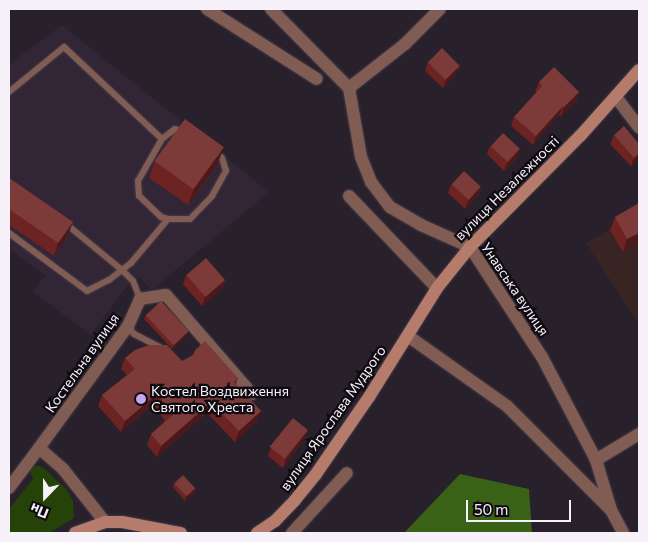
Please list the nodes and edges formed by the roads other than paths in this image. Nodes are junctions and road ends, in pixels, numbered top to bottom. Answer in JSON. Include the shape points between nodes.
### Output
{"nodes":[{"id":1,"x":207,"y":9,"type":"edge"},
{"id":2,"x":271,"y":9,"type":"edge"},
{"id":3,"x":440,"y":9,"type":"edge"},
{"id":4,"x":639,"y":70,"type":"edge"},
{"id":5,"x":317,"y":79,"type":"dead end"},
{"id":6,"x":349,"y":88,"type":"junction"},
{"id":7,"x":9,"y":92,"type":"edge"},
{"id":8,"x":616,"y":98,"type":"junction"},
{"id":9,"x":639,"y":127,"type":"edge"},
{"id":10,"x":191,"y":134,"type":"edge"},
{"id":11,"x":162,"y":139,"type":"junction"},
{"id":12,"x":210,"y":146,"type":"edge"},
{"id":13,"x":348,"y":196,"type":"dead end"},
{"id":14,"x":168,"y":219,"type":"junction"},
{"id":15,"x":62,"y":221,"type":"edge"},
{"id":16,"x":9,"y":233,"type":"edge"},
{"id":17,"x":470,"y":247,"type":"junction"},
{"id":18,"x":122,"y":270,"type":"junction"},
{"id":19,"x":437,"y":288,"type":"junction"},
{"id":20,"x":140,"y":299,"type":"junction"},
{"id":21,"x":128,"y":326,"type":"junction"},
{"id":22,"x":408,"y":336,"type":"junction"},
{"id":23,"x":166,"y":351,"type":"edge"},
{"id":24,"x":252,"y":394,"type":"dead end"},
{"id":25,"x":639,"y":434,"type":"edge"},
{"id":26,"x":39,"y":448,"type":"junction"},
{"id":27,"x":596,"y":460,"type":"junction"},
{"id":28,"x":347,"y":473,"type":"dead end"},
{"id":29,"x":9,"y":488,"type":"edge"},
{"id":30,"x":611,"y":510,"type":"junction"},
{"id":31,"x":105,"y":522,"type":"junction"},
{"id":32,"x":176,"y":532,"type":"edge"},
{"id":33,"x":75,"y":533,"type":"edge"},
{"id":34,"x":257,"y":533,"type":"edge"},
{"id":35,"x":292,"y":533,"type":"edge"},
{"id":36,"x":623,"y":533,"type":"edge"}],
"edges":[{"from":1,"to":5,"type":"street"},
{"from":2,"to":6,"type":"street"},
{"from":3,"to":6,"type":"street","via":[[405,44]]},
{"from":4,"to":8,"type":"street","name":"вулиця Незалежності"},
{"from":6,"to":17,"type":"street","name":"Унавська вулиця","via":[[361,157],[371,182],[390,207],[420,225]]},
{"from":7,"to":11,"type":"lane","via":[[64,47]]},
{"from":8,"to":9,"type":"street"},
{"from":8,"to":17,"type":"street","name":"вулиця Незалежності"},
{"from":10,"to":11,"type":"lane","via":[[175,130]]},
{"from":11,"to":14,"type":"lane","via":[[138,182],[139,196],[161,217]]},
{"from":12,"to":14,"type":"lane","via":[[222,158],[226,171],[212,196],[190,218]]},
{"from":13,"to":19,"type":"street"},
{"from":14,"to":18,"type":"lane"},
{"from":15,"to":18,"type":"lane"},
{"from":16,"to":18,"type":"lane","via":[[87,291]]},
{"from":17,"to":19,"type":"street","name":"вулиця Незалежності"},
{"from":17,"to":27,"type":"street","name":"Унавська вулиця","via":[[542,357]]},
{"from":18,"to":20,"type":"lane","via":[[133,281]]},
{"from":19,"to":22,"type":"street","name":"вулиця Незалежності"},
{"from":20,"to":21,"type":"street","name":"Костельна вулиця"},
{"from":20,"to":24,"type":"street","via":[[166,295]]},
{"from":21,"to":23,"type":"lane","via":[[134,334]]},
{"from":21,"to":26,"type":"street","name":"Костельна вулиця"},
{"from":22,"to":30,"type":"street","name":"Унавська вулиця","via":[[506,406]]},
{"from":22,"to":34,"type":"street","name":"вулиця Ярослава Мудрого","via":[[343,436],[296,500]]},
{"from":25,"to":27,"type":"street"},
{"from":26,"to":29,"type":"street","name":"Костельна вулиця"},
{"from":26,"to":31,"type":"street","via":[[63,469]]},
{"from":27,"to":30,"type":"street","name":"Унавська вулиця"},
{"from":28,"to":35,"type":"street"},
{"from":30,"to":36,"type":"street","name":"Унавська вулиця"},
{"from":31,"to":32,"type":"street"},
{"from":31,"to":33,"type":"street"}]}
